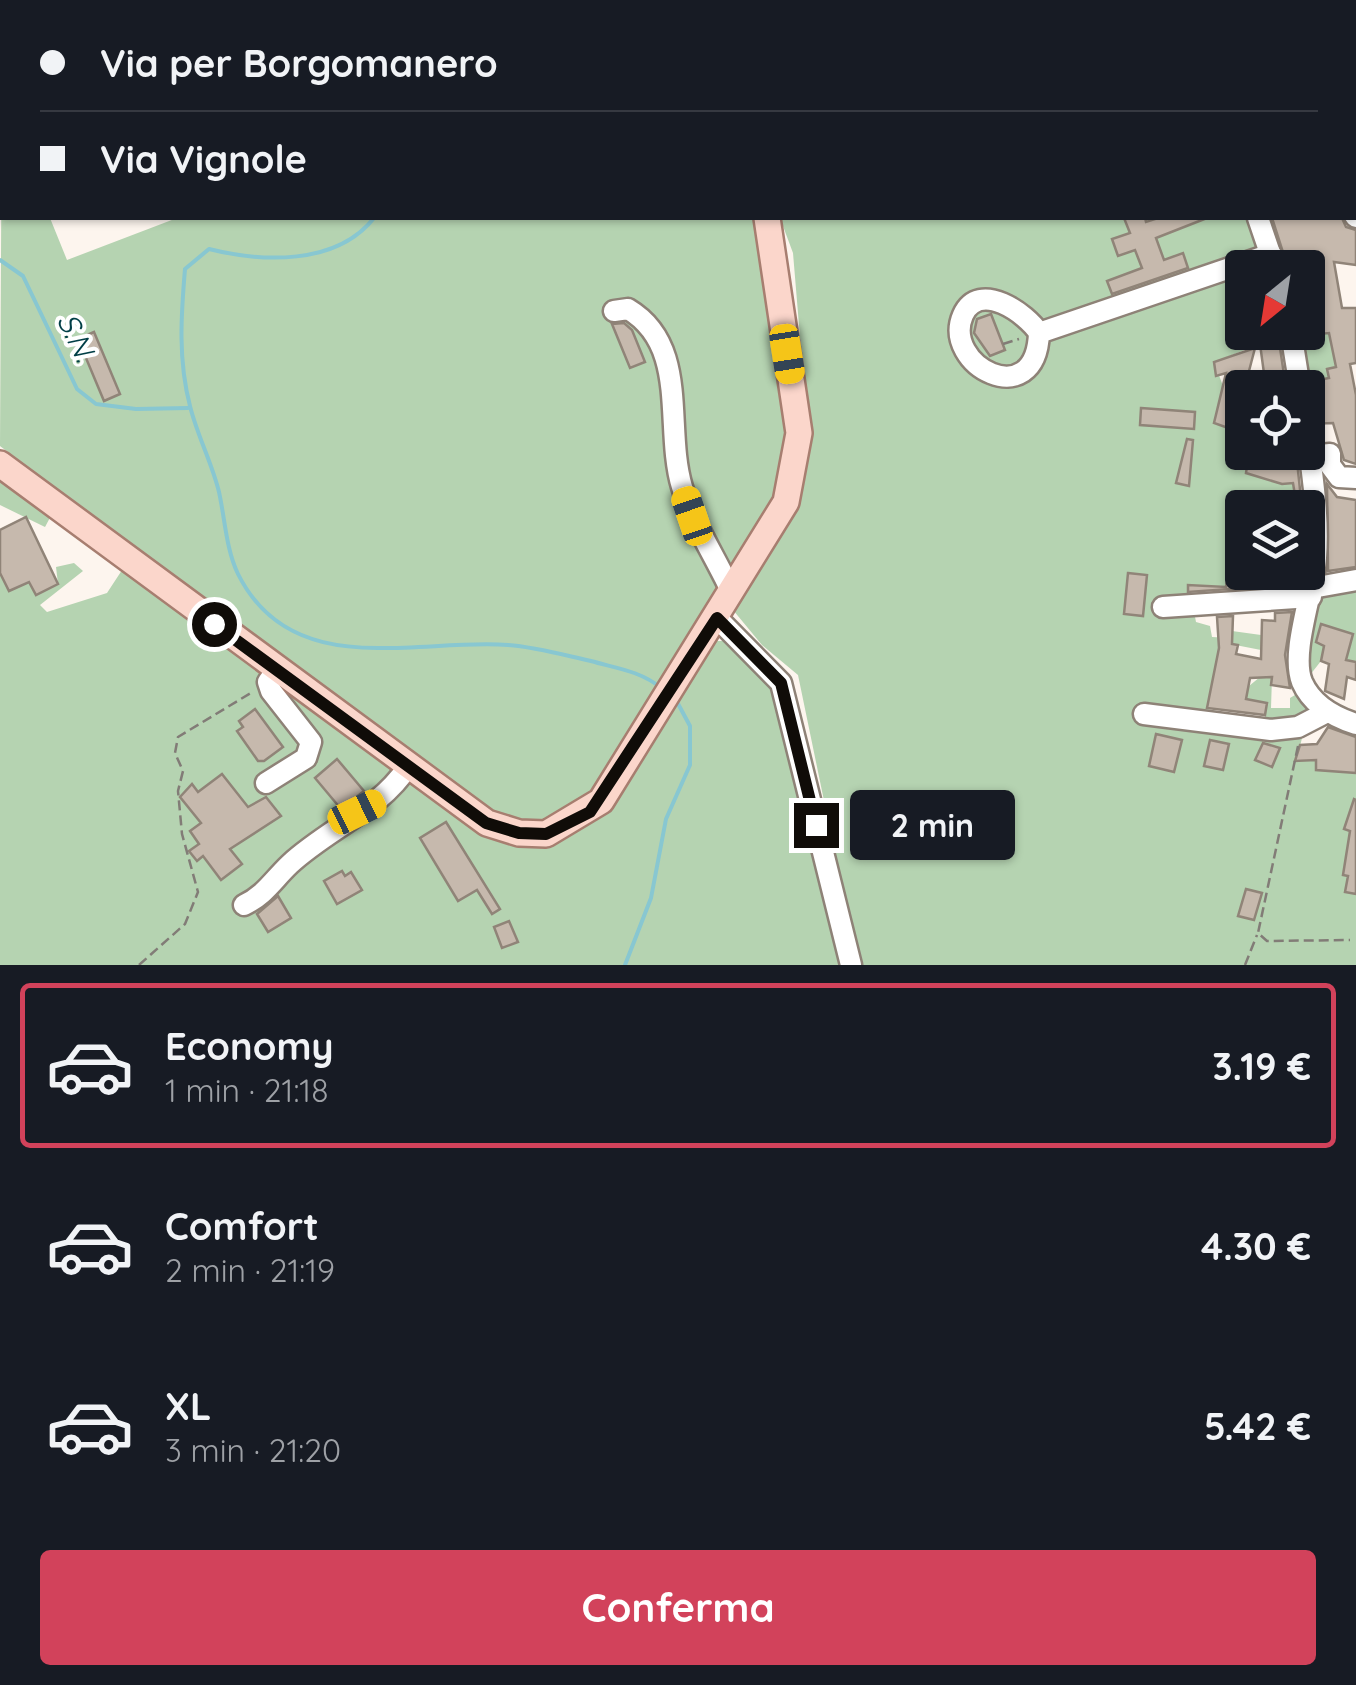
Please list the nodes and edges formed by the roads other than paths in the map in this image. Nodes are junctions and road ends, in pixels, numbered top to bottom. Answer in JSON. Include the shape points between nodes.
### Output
{"nodes":[{"id":1,"x":767,"y":220,"type":"edge"},
{"id":2,"x":1259,"y":220,"type":"edge"},
{"id":3,"x":1269,"y":250,"type":"edge"},
{"id":4,"x":1225,"y":276,"type":"edge"},
{"id":5,"x":614,"y":311,"type":"dead end"},
{"id":6,"x":1039,"y":334,"type":"dead end"},
{"id":7,"x":1325,"y":453,"type":"edge"},
{"id":8,"x":0,"y":464,"type":"edge"},
{"id":9,"x":1311,"y":470,"type":"edge"},
{"id":10,"x":1356,"y":478,"type":"edge"},
{"id":11,"x":1356,"y":580,"type":"edge"},
{"id":12,"x":732,"y":593,"type":"junction"},
{"id":13,"x":1311,"y":593,"type":"junction"},
{"id":14,"x":1162,"y":607,"type":"dead end"},
{"id":15,"x":717,"y":618,"type":"junction"},
{"id":16,"x":272,"y":676,"type":"junction"},
{"id":17,"x":1144,"y":714,"type":"dead end"},
{"id":18,"x":1317,"y":717,"type":"junction"},
{"id":19,"x":1356,"y":724,"type":"edge"},
{"id":20,"x":408,"y":765,"type":"junction"},
{"id":21,"x":266,"y":783,"type":"dead end"},
{"id":22,"x":244,"y":905,"type":"dead end"},
{"id":23,"x":852,"y":965,"type":"edge"}],
"edges":[{"from":1,"to":12,"type":"main road","via":[[799,432],[786,502]]},
{"from":2,"to":3,"type":"street"},
{"from":4,"to":6,"type":"street"},
{"from":5,"to":12,"type":"street","via":[[628,309],[645,319],[662,340],[681,484]]},
{"from":7,"to":10,"type":"street","via":[[1339,476]]},
{"from":8,"to":16,"type":"main road"},
{"from":9,"to":13,"type":"street","via":[[1318,524]]},
{"from":11,"to":13,"type":"street"},
{"from":12,"to":15,"type":"main road"},
{"from":13,"to":14,"type":"street"},
{"from":13,"to":18,"type":"street","via":[[1300,655]]},
{"from":15,"to":20,"type":"main road","via":[[601,801],[546,834],[486,823]]},
{"from":15,"to":23,"type":"street","via":[[781,683]]},
{"from":16,"to":20,"type":"main road"},
{"from":16,"to":21,"type":"street","via":[[311,742],[306,758]]},
{"from":17,"to":18,"type":"street","via":[[1270,730]]},
{"from":18,"to":19,"type":"street"},
{"from":20,"to":22,"type":"street","via":[[382,800],[357,812],[288,865],[263,896]]}]}
